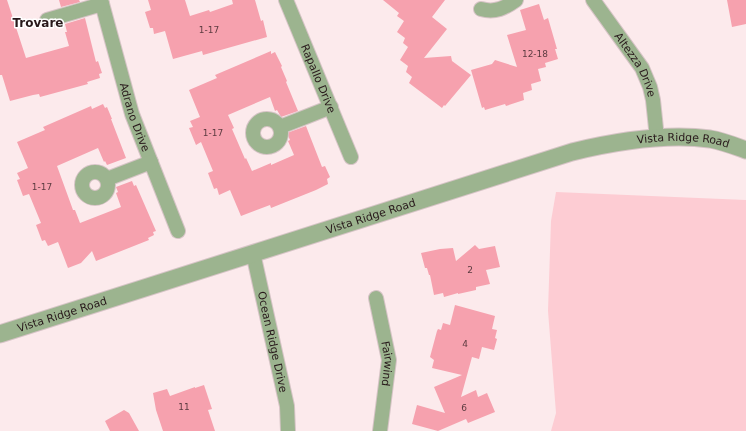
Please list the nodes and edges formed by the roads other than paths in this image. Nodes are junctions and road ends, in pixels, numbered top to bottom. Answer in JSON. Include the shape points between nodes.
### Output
{"nodes":[{"id":1,"x":286,"y":0,"type":"edge"},
{"id":2,"x":516,"y":0,"type":"edge"},
{"id":3,"x":593,"y":0,"type":"edge"},
{"id":4,"x":101,"y":2,"type":"edge"},
{"id":5,"x":481,"y":9,"type":"dead end"},
{"id":6,"x":47,"y":20,"type":"dead end"},
{"id":7,"x":331,"y":107,"type":"junction"},
{"id":8,"x":280,"y":127,"type":"dead end"},
{"id":9,"x":656,"y":138,"type":"junction"},
{"id":10,"x":746,"y":150,"type":"edge"},
{"id":11,"x":351,"y":157,"type":"dead end"},
{"id":12,"x":151,"y":162,"type":"junction"},
{"id":13,"x":107,"y":179,"type":"dead end"},
{"id":14,"x":178,"y":231,"type":"dead end"},
{"id":15,"x":253,"y":253,"type":"junction"},
{"id":16,"x":376,"y":298,"type":"dead end"},
{"id":17,"x":0,"y":334,"type":"edge"},
{"id":18,"x":288,"y":431,"type":"edge"},
{"id":19,"x":380,"y":431,"type":"edge"}],
"edges":[{"from":1,"to":7,"type":"street","name":"Rapallo Drive"},
{"from":2,"to":5,"type":"street","via":[[502,10]]},
{"from":3,"to":9,"type":"street","name":"Altezza Drive","via":[[642,68],[653,100]]},
{"from":4,"to":6,"type":"street"},
{"from":4,"to":12,"type":"street","name":"Adrano Drive","via":[[132,114]]},
{"from":7,"to":8,"type":"street"},
{"from":7,"to":11,"type":"street","name":"Rapallo Drive"},
{"from":9,"to":10,"type":"street","name":"Vista Ridge Road","via":[[711,139]]},
{"from":9,"to":15,"type":"street","name":"Vista Ridge Road","via":[[572,152]]},
{"from":12,"to":13,"type":"street"},
{"from":12,"to":14,"type":"street","name":"Adrano Drive"},
{"from":15,"to":17,"type":"street","name":"Vista Ridge Road"},
{"from":15,"to":18,"type":"street","name":"Ocean Ridge Drive","via":[[287,406]]},
{"from":16,"to":19,"type":"street","name":"Fairwind","via":[[389,360]]}]}
